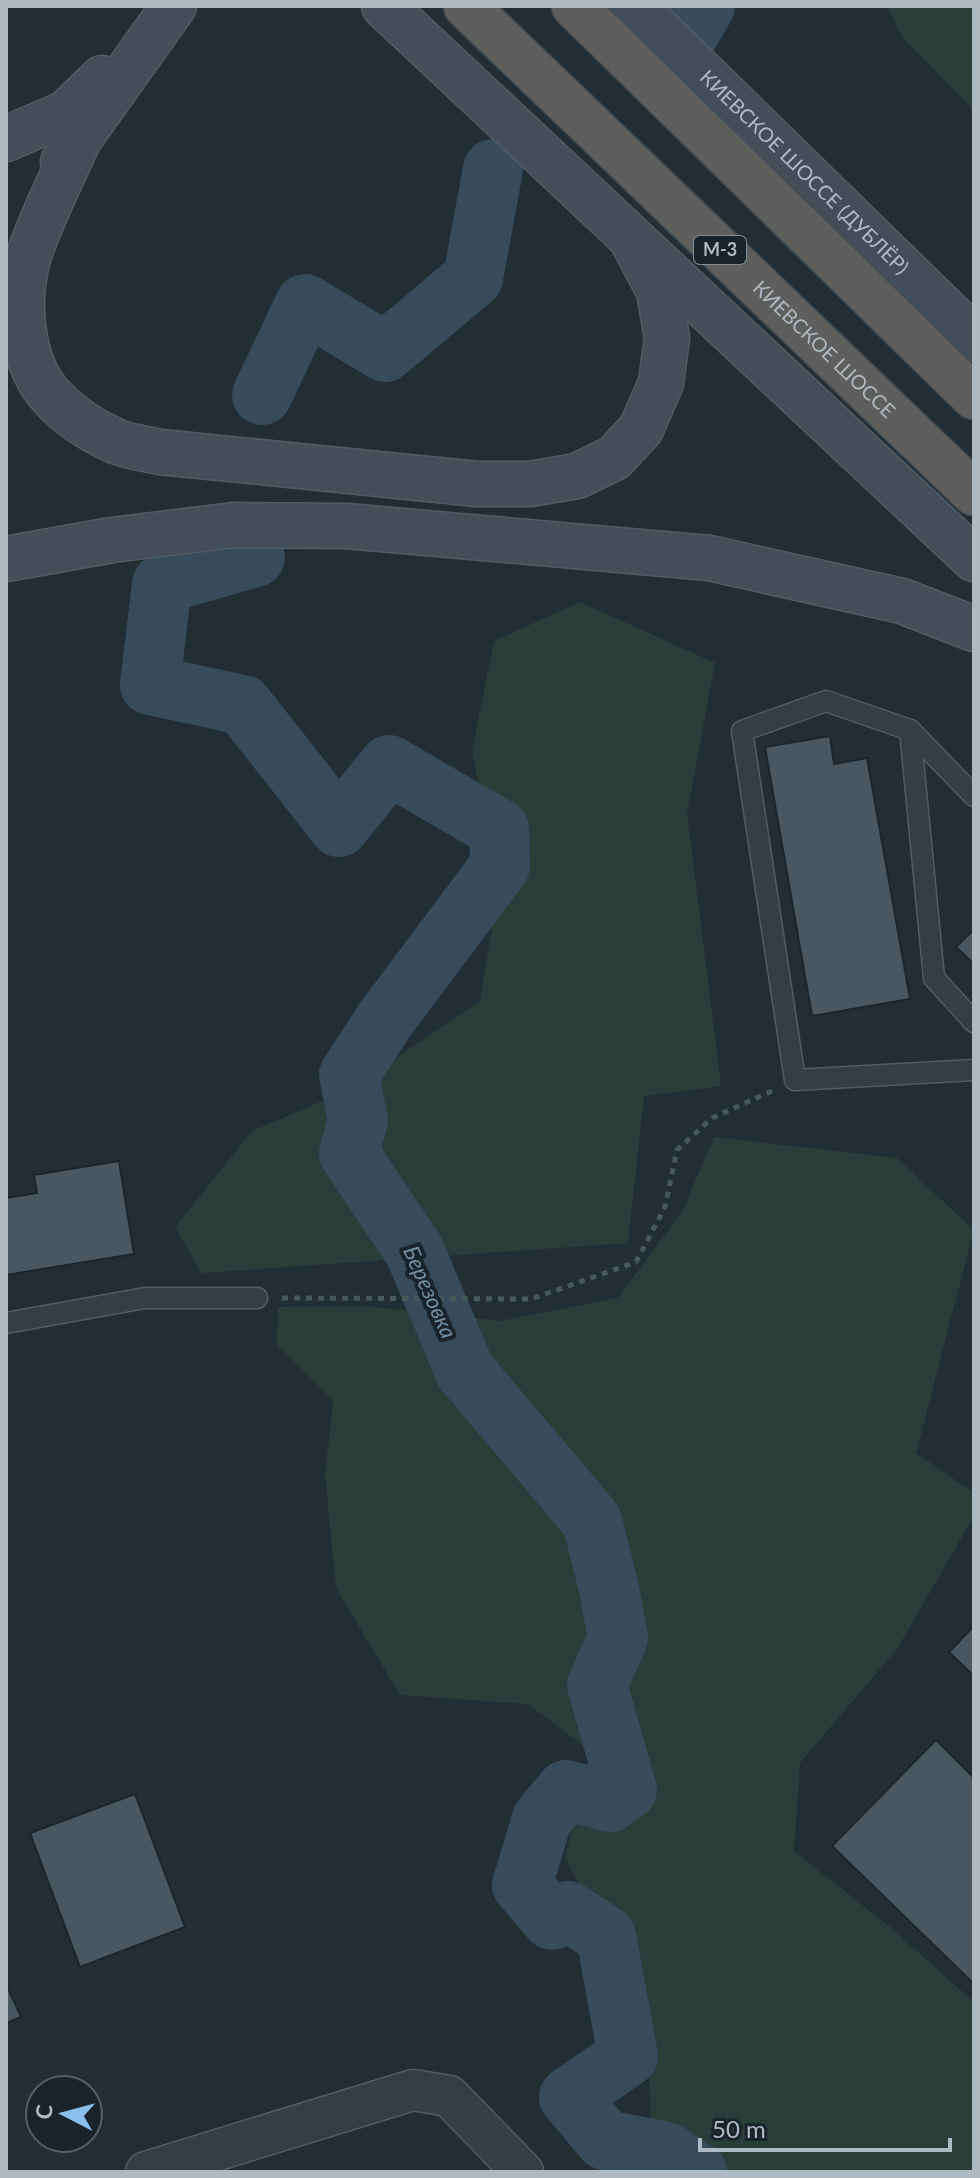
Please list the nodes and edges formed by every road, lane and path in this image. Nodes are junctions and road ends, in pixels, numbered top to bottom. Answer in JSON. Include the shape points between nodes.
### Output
{"nodes":[{"id":1,"x":384,"y":6,"type":"edge"},
{"id":2,"x":466,"y":6,"type":"edge"},
{"id":3,"x":574,"y":6,"type":"edge"},
{"id":4,"x":634,"y":6,"type":"edge"},
{"id":5,"x":170,"y":12,"type":"edge"},
{"id":6,"x":6,"y":139,"type":"edge"},
{"id":7,"x":79,"y":139,"type":"junction"},
{"id":8,"x":631,"y":238,"type":"junction"},
{"id":9,"x":6,"y":243,"type":"edge"},
{"id":10,"x":974,"y":338,"type":"edge"},
{"id":11,"x":974,"y":397,"type":"edge"},
{"id":12,"x":974,"y":493,"type":"edge"},
{"id":13,"x":6,"y":559,"type":"edge"},
{"id":14,"x":974,"y":559,"type":"edge"},
{"id":15,"x":974,"y":629,"type":"edge"},
{"id":16,"x":910,"y":730,"type":"junction"},
{"id":17,"x":974,"y":796,"type":"edge"},
{"id":18,"x":974,"y":1022,"type":"edge"},
{"id":19,"x":974,"y":1070,"type":"edge"},
{"id":20,"x":795,"y":1080,"type":"junction"},
{"id":21,"x":257,"y":1298,"type":"joint"},
{"id":22,"x":6,"y":1323,"type":"edge"},
{"id":23,"x":146,"y":2172,"type":"edge"},
{"id":24,"x":523,"y":2172,"type":"edge"}],
"edges":[{"from":1,"to":8,"type":"main road"},
{"from":2,"to":12,"type":"highway","name":"КИЕВСКОЕ ШОССЕ","number":"М-3"},
{"from":3,"to":11,"type":"highway"},
{"from":4,"to":10,"type":"main road","name":"КИЕВСКОЕ ШОССЕ (ДУБЛЁР)"},
{"from":5,"to":6,"type":"main road","via":[[66,113]]},
{"from":5,"to":7,"type":"main road"},
{"from":7,"to":8,"type":"main road","via":[[30,253],[23,331],[32,363],[51,396],[79,421],[116,442],[160,452],[477,484],[530,484],[577,476],[614,458],[641,429],[661,383],[667,338],[659,291]]},
{"from":7,"to":9,"type":"main road"},
{"from":8,"to":14,"type":"main road"},
{"from":13,"to":15,"type":"main road","via":[[234,525],[346,526],[709,558],[902,601]]},
{"from":16,"to":17,"type":"lane"},
{"from":16,"to":18,"type":"lane","via":[[934,978]]},
{"from":16,"to":20,"type":"lane","via":[[826,701],[742,731]]},
{"from":19,"to":20,"type":"lane"},
{"from":20,"to":21,"type":"path","via":[[712,1118],[677,1150],[665,1207],[636,1262],[531,1299]]},
{"from":21,"to":22,"type":"lane","via":[[145,1298]]},
{"from":23,"to":24,"type":"street","via":[[413,2090],[449,2096]]}]}
